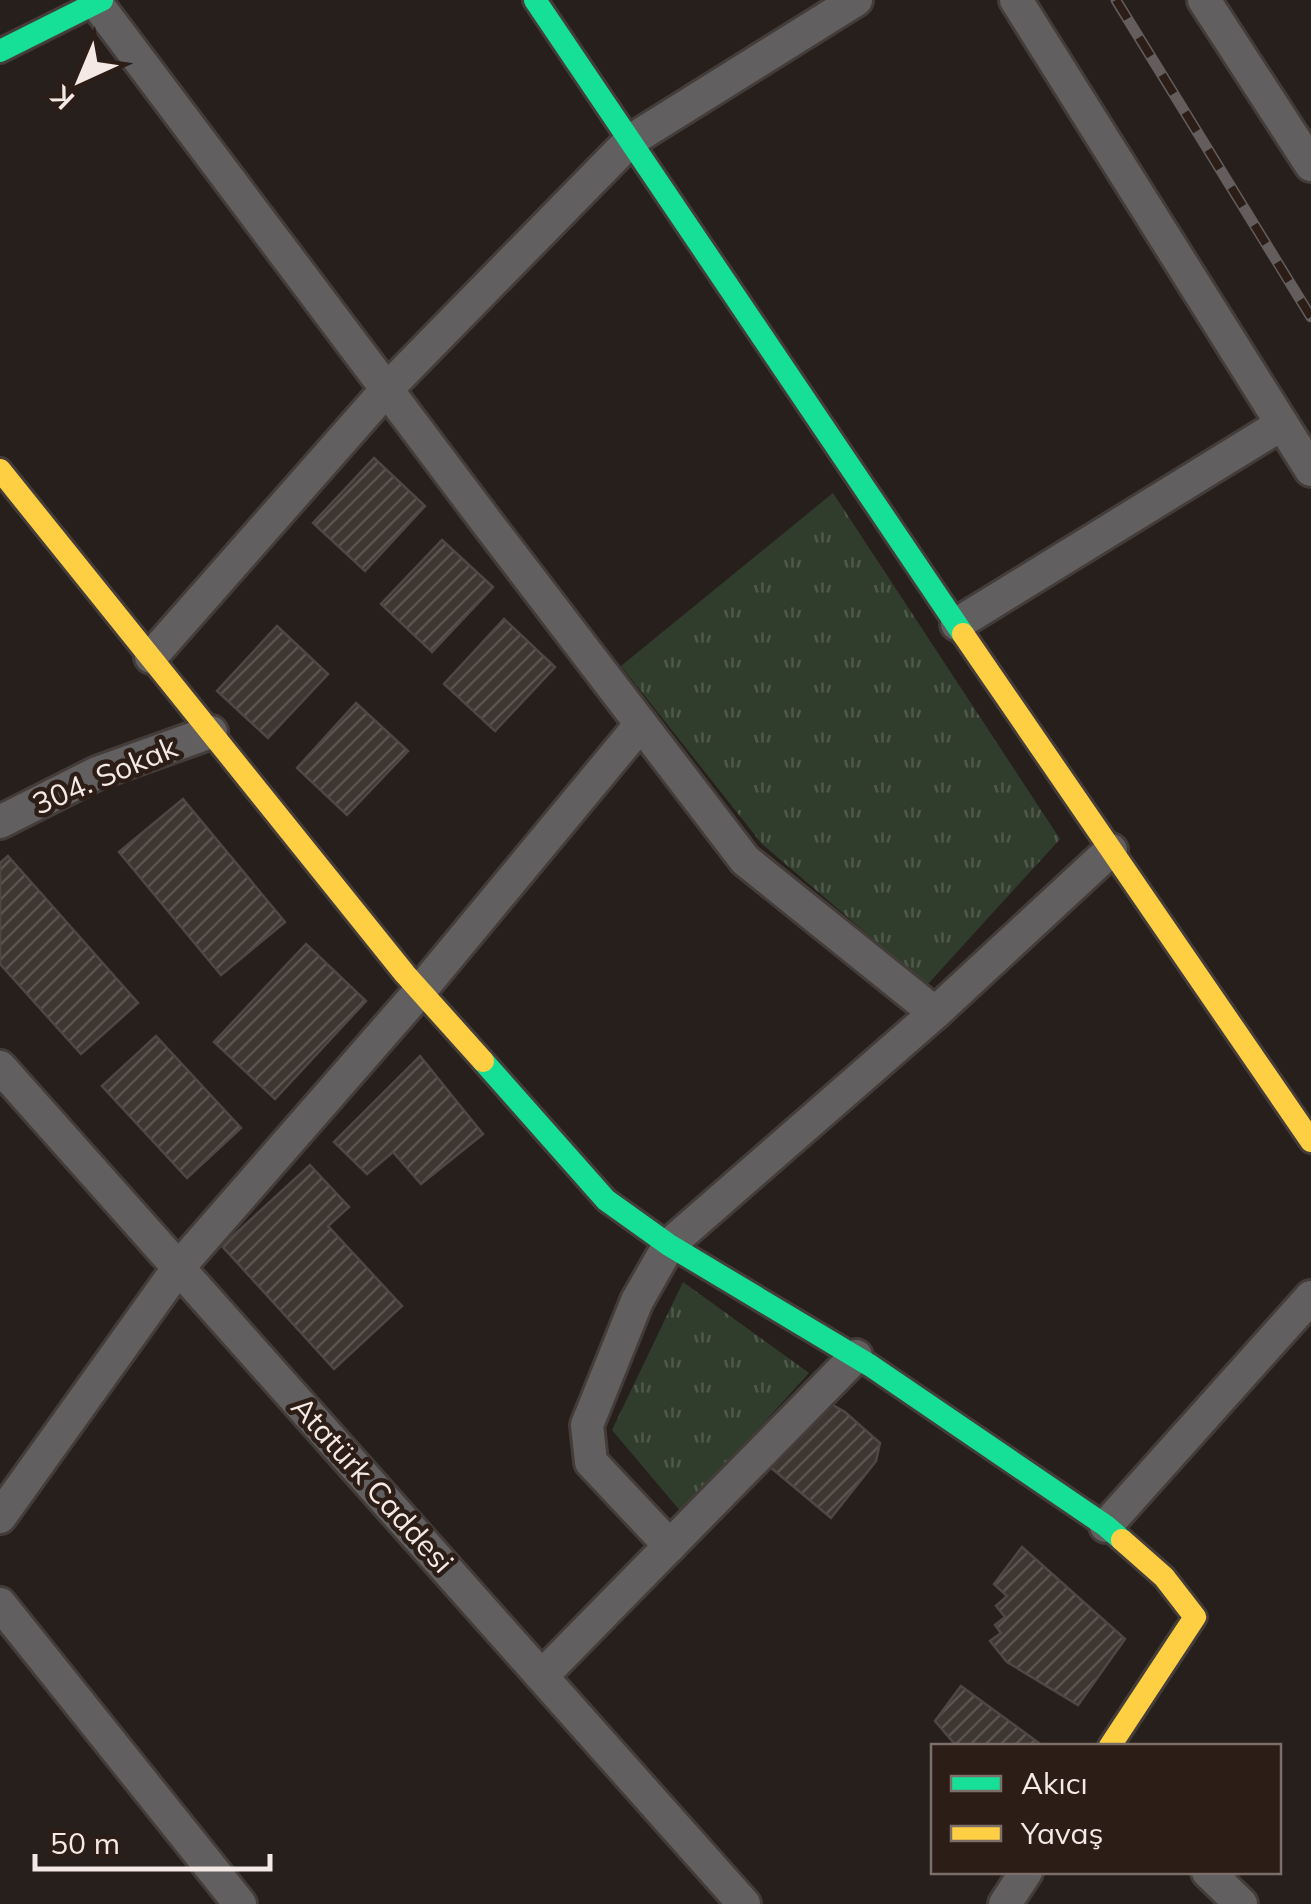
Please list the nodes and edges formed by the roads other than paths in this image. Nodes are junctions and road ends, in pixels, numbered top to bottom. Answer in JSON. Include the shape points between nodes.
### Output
{"nodes":[{"id":1,"x":535,"y":0,"type":"edge"},
{"id":2,"x":856,"y":0,"type":"edge"},
{"id":3,"x":1016,"y":0,"type":"edge"},
{"id":4,"x":1204,"y":0,"type":"edge"},
{"id":5,"x":98,"y":1,"type":"edge"},
{"id":6,"x":0,"y":51,"type":"edge"},
{"id":7,"x":630,"y":142,"type":"junction"},
{"id":8,"x":1311,"y":165,"type":"edge"},
{"id":9,"x":387,"y":389,"type":"junction"},
{"id":10,"x":1282,"y":424,"type":"junction"},
{"id":11,"x":0,"y":470,"type":"edge"},
{"id":12,"x":1311,"y":470,"type":"edge"},
{"id":13,"x":957,"y":624,"type":"junction"},
{"id":14,"x":151,"y":657,"type":"junction"},
{"id":15,"x":641,"y":724,"type":"junction"},
{"id":16,"x":211,"y":732,"type":"junction"},
{"id":17,"x":0,"y":822,"type":"edge"},
{"id":18,"x":1111,"y":850,"type":"junction"},
{"id":19,"x":420,"y":991,"type":"junction"},
{"id":20,"x":934,"y":1012,"type":"junction"},
{"id":21,"x":0,"y":1066,"type":"edge"},
{"id":22,"x":1311,"y":1142,"type":"edge"},
{"id":23,"x":669,"y":1246,"type":"junction"},
{"id":24,"x":179,"y":1267,"type":"junction"},
{"id":25,"x":1311,"y":1297,"type":"edge"},
{"id":26,"x":856,"y":1356,"type":"junction"},
{"id":27,"x":0,"y":1517,"type":"edge"},
{"id":28,"x":1106,"y":1526,"type":"junction"},
{"id":29,"x":670,"y":1546,"type":"junction"},
{"id":30,"x":0,"y":1604,"type":"edge"},
{"id":31,"x":542,"y":1676,"type":"junction"},
{"id":32,"x":1111,"y":1744,"type":"edge"},
{"id":33,"x":1025,"y":1874,"type":"edge"},
{"id":34,"x":1210,"y":1874,"type":"edge"},
{"id":35,"x":240,"y":1904,"type":"edge"},
{"id":36,"x":744,"y":1904,"type":"edge"},
{"id":37,"x":1004,"y":1904,"type":"edge"},
{"id":38,"x":1241,"y":1904,"type":"edge"}],
"edges":[{"from":1,"to":7,"type":"street"},
{"from":2,"to":7,"type":"street"},
{"from":3,"to":10,"type":"street"},
{"from":4,"to":8,"type":"street"},
{"from":5,"to":6,"type":"street"},
{"from":5,"to":9,"type":"street"},
{"from":7,"to":9,"type":"street"},
{"from":7,"to":13,"type":"street"},
{"from":9,"to":14,"type":"street"},
{"from":9,"to":15,"type":"street"},
{"from":10,"to":12,"type":"street"},
{"from":10,"to":13,"type":"street"},
{"from":11,"to":14,"type":"street"},
{"from":13,"to":18,"type":"street"},
{"from":14,"to":16,"type":"street"},
{"from":15,"to":19,"type":"street"},
{"from":15,"to":20,"type":"street","via":[[744,860]]},
{"from":16,"to":17,"type":"street","name":"304. Sokak","via":[[97,773]]},
{"from":16,"to":19,"type":"street"},
{"from":18,"to":20,"type":"street"},
{"from":18,"to":22,"type":"street"},
{"from":19,"to":23,"type":"street","via":[[606,1200]]},
{"from":19,"to":24,"type":"street"},
{"from":20,"to":23,"type":"street"},
{"from":21,"to":24,"type":"street","name":"Atatürk Caddesi"},
{"from":23,"to":26,"type":"street"},
{"from":23,"to":29,"type":"street","via":[[586,1425],[591,1462]]},
{"from":24,"to":27,"type":"street"},
{"from":24,"to":31,"type":"street","name":"Atatürk Caddesi"},
{"from":25,"to":28,"type":"street"},
{"from":26,"to":28,"type":"street"},
{"from":26,"to":29,"type":"street"},
{"from":28,"to":32,"type":"street","via":[[1164,1577],[1195,1617]]},
{"from":29,"to":31,"type":"street"},
{"from":30,"to":35,"type":"street"},
{"from":31,"to":36,"type":"street","name":"Atatürk Caddesi"},
{"from":33,"to":37,"type":"street"},
{"from":34,"to":38,"type":"street"}]}
